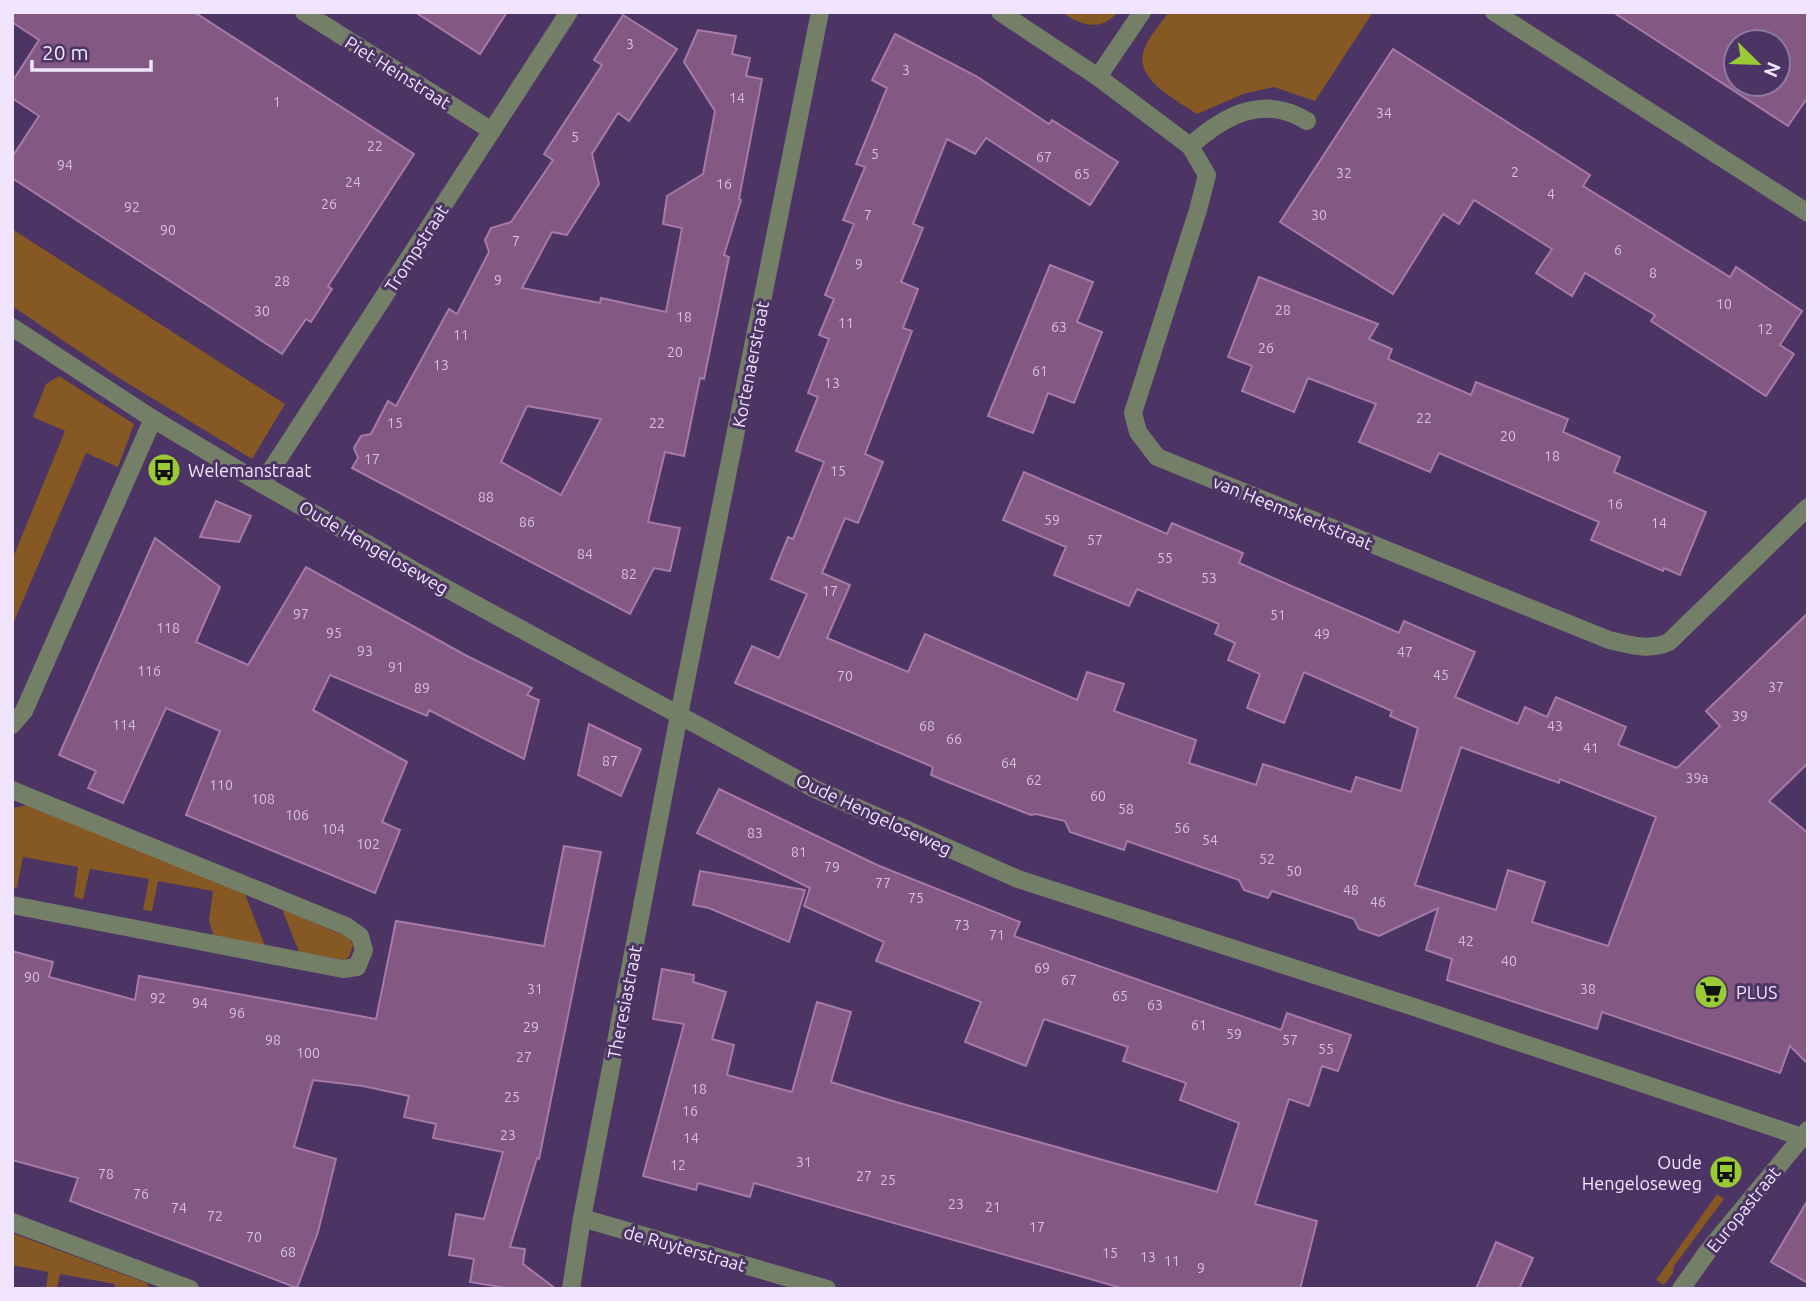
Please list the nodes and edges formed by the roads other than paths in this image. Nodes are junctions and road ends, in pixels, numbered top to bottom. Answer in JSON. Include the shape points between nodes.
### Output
{"nodes":[{"id":1,"x":304,"y":12,"type":"edge"},
{"id":2,"x":569,"y":12,"type":"edge"},
{"id":3,"x":820,"y":12,"type":"edge"},
{"id":4,"x":1000,"y":12,"type":"edge"},
{"id":5,"x":1142,"y":12,"type":"edge"},
{"id":6,"x":1494,"y":12,"type":"edge"},
{"id":7,"x":1098,"y":77,"type":"junction"},
{"id":8,"x":1307,"y":121,"type":"dead end"},
{"id":9,"x":492,"y":131,"type":"junction"},
{"id":10,"x":1190,"y":146,"type":"junction"},
{"id":11,"x":1808,"y":213,"type":"edge"},
{"id":12,"x":12,"y":327,"type":"edge"},
{"id":13,"x":153,"y":419,"type":"junction"},
{"id":14,"x":262,"y":484,"type":"junction"},
{"id":15,"x":1808,"y":507,"type":"edge"},
{"id":16,"x":679,"y":715,"type":"junction"},
{"id":17,"x":12,"y":725,"type":"edge"},
{"id":18,"x":12,"y":790,"type":"edge"},
{"id":19,"x":12,"y":905,"type":"edge"},
{"id":20,"x":1806,"y":1135,"type":"edge"},
{"id":21,"x":582,"y":1218,"type":"junction"},
{"id":22,"x":12,"y":1222,"type":"edge"},
{"id":23,"x":190,"y":1289,"type":"edge"},
{"id":24,"x":571,"y":1289,"type":"edge"},
{"id":25,"x":827,"y":1289,"type":"edge"},
{"id":26,"x":1681,"y":1289,"type":"edge"}],
"edges":[{"from":1,"to":9,"type":"street","name":"Piet Heinstraat"},
{"from":2,"to":9,"type":"street","name":"Trompstraat"},
{"from":3,"to":16,"type":"street","name":"Kortenaerstraat"},
{"from":4,"to":7,"type":"street","name":"van Heemskerkstraat"},
{"from":5,"to":7,"type":"street"},
{"from":6,"to":11,"type":"street"},
{"from":7,"to":10,"type":"street","name":"van Heemskerkstraat"},
{"from":8,"to":10,"type":"street","via":[[1277,109],[1248,111],[1213,126]]},
{"from":9,"to":14,"type":"street","name":"Trompstraat"},
{"from":10,"to":15,"type":"street","name":"van Heemskerkstraat","via":[[1207,175],[1133,413],[1138,432],[1157,457],[1609,640],[1657,648],[1669,642]]},
{"from":12,"to":13,"type":"street","name":"Oude Hengeloseweg"},
{"from":13,"to":14,"type":"street","name":"Oude Hengeloseweg"},
{"from":13,"to":17,"type":"street","via":[[24,711]]},
{"from":14,"to":16,"type":"street","name":"Oude Hengeloseweg"},
{"from":16,"to":20,"type":"street","name":"Oude Hengeloseweg","via":[[815,789],[1018,879]]},
{"from":16,"to":21,"type":"street","name":"Theresiastraat"},
{"from":18,"to":19,"type":"street","via":[[346,926],[360,936],[364,950],[357,967],[343,969]]},
{"from":20,"to":26,"type":"street","name":"Europastraat"},
{"from":21,"to":24,"type":"street","name":"Theresiastraat"},
{"from":21,"to":25,"type":"street","name":"de Ruyterstraat"},
{"from":22,"to":23,"type":"street"}]}
